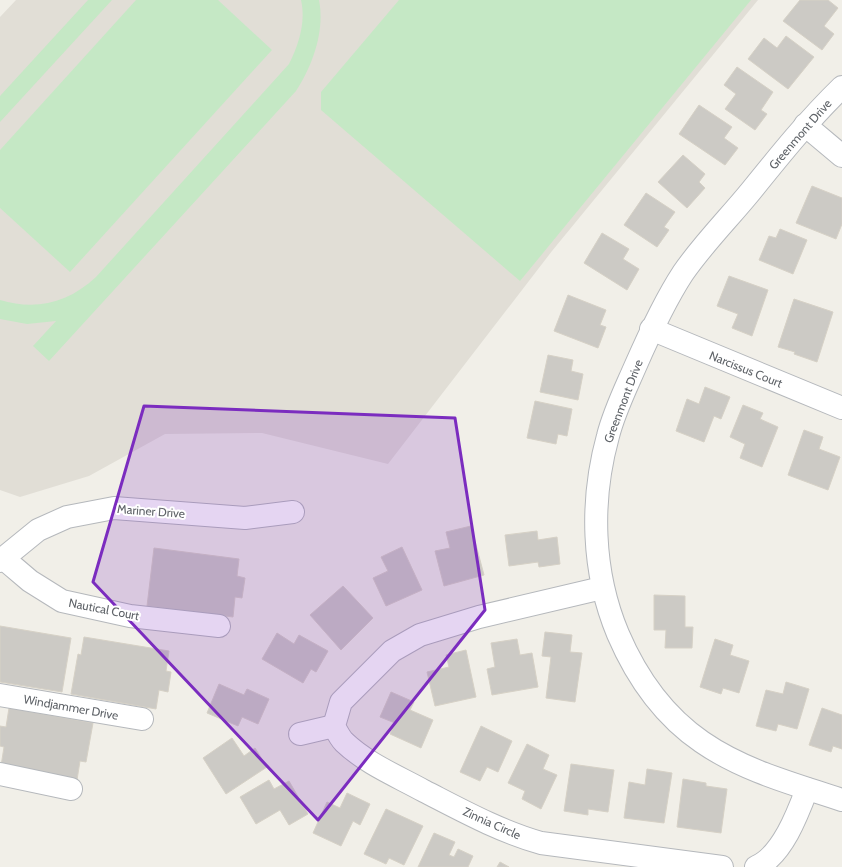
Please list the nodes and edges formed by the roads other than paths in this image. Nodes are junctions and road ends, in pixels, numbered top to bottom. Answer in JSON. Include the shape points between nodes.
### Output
{"nodes":[{"id":1,"x":842,"y":87,"type":"edge"},
{"id":2,"x":805,"y":125,"type":"junction"},
{"id":3,"x":842,"y":156,"type":"edge"},
{"id":4,"x":652,"y":329,"type":"junction"},
{"id":5,"x":842,"y":408,"type":"edge"},
{"id":6,"x":293,"y":512,"type":"dead end"},
{"id":7,"x":2,"y":560,"type":"edge"},
{"id":8,"x":602,"y":588,"type":"junction"},
{"id":9,"x":219,"y":626,"type":"dead end"},
{"id":10,"x":0,"y":695,"type":"edge"},
{"id":11,"x":142,"y":719,"type":"dead end"},
{"id":12,"x":334,"y":726,"type":"junction"},
{"id":13,"x":300,"y":734,"type":"dead end"},
{"id":14,"x":0,"y":774,"type":"edge"},
{"id":15,"x":807,"y":788,"type":"junction"},
{"id":16,"x":71,"y":789,"type":"dead end"},
{"id":17,"x":842,"y":800,"type":"edge"},
{"id":18,"x":722,"y":867,"type":"edge"},
{"id":19,"x":756,"y":867,"type":"edge"}],
"edges":[{"from":1,"to":2,"type":"street","name":"Greenmont Drive"},
{"from":2,"to":3,"type":"street"},
{"from":2,"to":4,"type":"street","name":"Greenmont Drive","via":[[684,273]]},
{"from":4,"to":5,"type":"street","name":"Narcissus Court"},
{"from":4,"to":8,"type":"street","name":"Greenmont Drive","via":[[615,415],[603,456],[596,507]]},
{"from":6,"to":7,"type":"street","name":"Mariner Drive","via":[[245,518],[114,508],[67,517],[38,530]]},
{"from":7,"to":9,"type":"street","name":"Nautical Court","via":[[62,601],[130,616]]},
{"from":8,"to":12,"type":"street","via":[[479,617],[420,635],[392,651],[340,702]]},
{"from":8,"to":15,"type":"street","name":"Greenmont Drive","via":[[612,619],[638,673],[655,698],[677,721],[702,742],[732,758],[767,776]]},
{"from":10,"to":11,"type":"street","name":"Windjammer Drive"},
{"from":12,"to":13,"type":"street"},
{"from":12,"to":18,"type":"street","name":"Zinnia Circle","via":[[342,740],[377,766],[496,828],[519,837],[541,843]]},
{"from":14,"to":16,"type":"street"},
{"from":15,"to":17,"type":"street","name":"Greenmont Drive"},
{"from":15,"to":19,"type":"street","via":[[777,851],[765,864]]}]}
